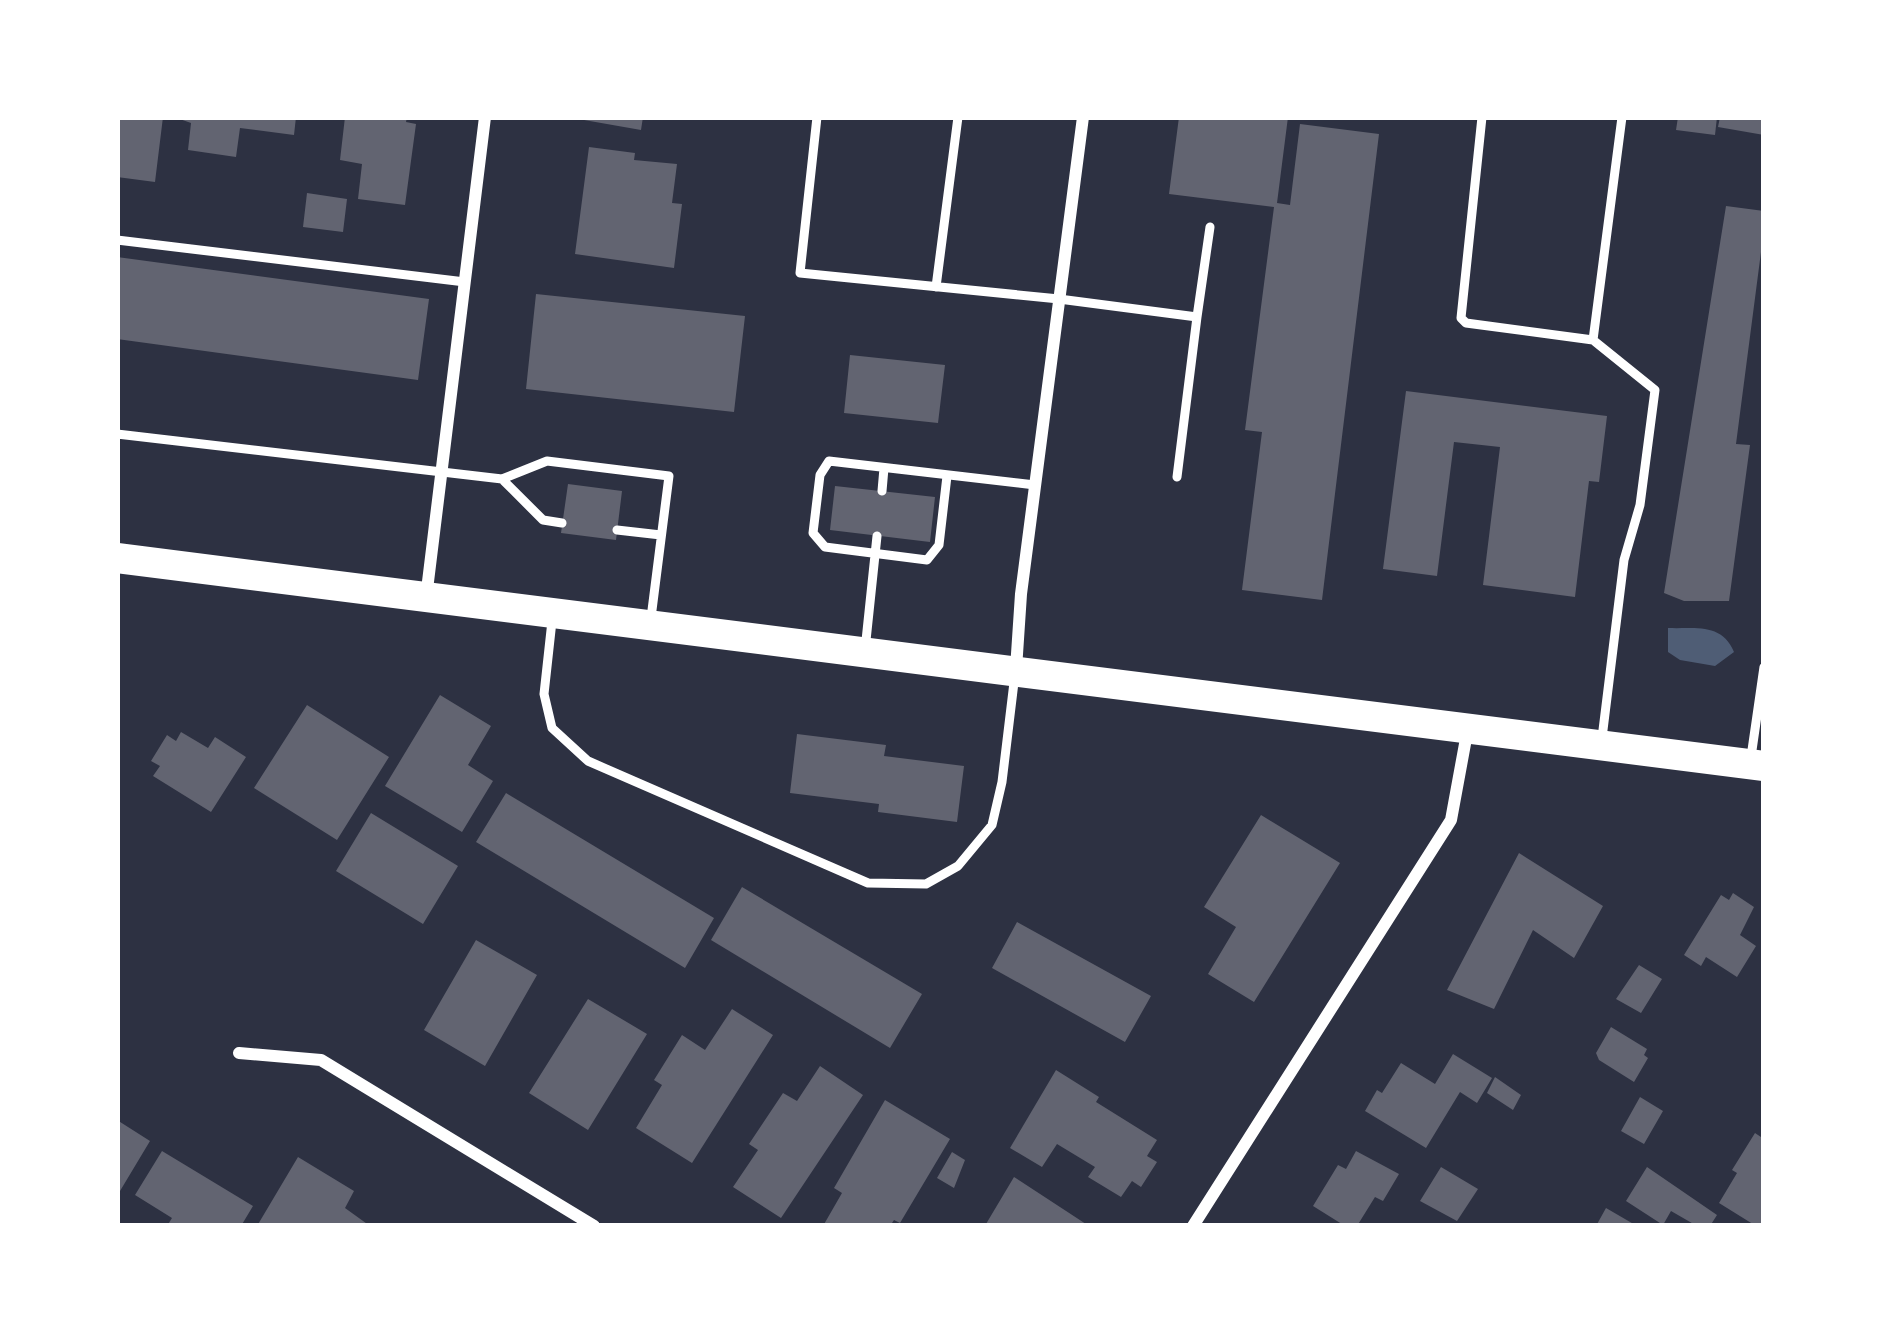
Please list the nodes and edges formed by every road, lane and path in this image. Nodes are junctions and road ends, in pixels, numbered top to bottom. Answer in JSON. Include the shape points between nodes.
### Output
{"nodes":[{"id":1,"x":484,"y":117,"type":"edge"},
{"id":2,"x":818,"y":117,"type":"edge"},
{"id":3,"x":958,"y":117,"type":"edge"},
{"id":4,"x":1083,"y":117,"type":"edge"},
{"id":5,"x":1482,"y":117,"type":"edge"},
{"id":6,"x":1622,"y":117,"type":"edge"},
{"id":7,"x":1210,"y":227,"type":"dead end"},
{"id":8,"x":117,"y":240,"type":"edge"},
{"id":9,"x":465,"y":282,"type":"junction"},
{"id":10,"x":936,"y":287,"type":"junction"},
{"id":11,"x":1059,"y":298,"type":"junction"},
{"id":12,"x":1197,"y":317,"type":"junction"},
{"id":13,"x":1593,"y":340,"type":"junction"},
{"id":14,"x":117,"y":434,"type":"edge"},
{"id":15,"x":884,"y":468,"type":"junction"},
{"id":16,"x":443,"y":472,"type":"junction"},
{"id":17,"x":946,"y":476,"type":"junction"},
{"id":18,"x":1177,"y":477,"type":"dead end"},
{"id":19,"x":502,"y":479,"type":"junction"},
{"id":20,"x":1035,"y":485,"type":"junction"},
{"id":21,"x":882,"y":491,"type":"dead end"},
{"id":22,"x":562,"y":523,"type":"dead end"},
{"id":23,"x":617,"y":530,"type":"dead end"},
{"id":24,"x":662,"y":536,"type":"junction"},
{"id":25,"x":877,"y":536,"type":"dead end"},
{"id":26,"x":875,"y":554,"type":"junction"},
{"id":27,"x":117,"y":558,"type":"edge"},
{"id":28,"x":426,"y":598,"type":"junction"},
{"id":29,"x":553,"y":614,"type":"junction"},
{"id":30,"x":650,"y":626,"type":"junction"},
{"id":31,"x":865,"y":652,"type":"junction"},
{"id":32,"x":1016,"y":668,"type":"junction"},
{"id":33,"x":1764,"y":668,"type":"edge"},
{"id":34,"x":1468,"y":725,"type":"junction"},
{"id":35,"x":1601,"y":742,"type":"junction"},
{"id":36,"x":1757,"y":765,"type":"edge"},
{"id":37,"x":239,"y":1053,"type":"dead end"},
{"id":38,"x":594,"y":1226,"type":"edge"},
{"id":39,"x":1193,"y":1226,"type":"edge"}],
"edges":[{"from":1,"to":9,"type":"street"},
{"from":2,"to":10,"type":"lane","via":[[800,274]]},
{"from":3,"to":10,"type":"lane"},
{"from":4,"to":11,"type":"street"},
{"from":5,"to":13,"type":"lane","via":[[1461,318]]},
{"from":6,"to":13,"type":"lane"},
{"from":7,"to":12,"type":"lane"},
{"from":8,"to":9,"type":"lane"},
{"from":9,"to":16,"type":"street"},
{"from":10,"to":11,"type":"lane"},
{"from":11,"to":12,"type":"lane"},
{"from":11,"to":20,"type":"street"},
{"from":12,"to":18,"type":"lane"},
{"from":13,"to":35,"type":"lane","via":[[1655,389]]},
{"from":14,"to":16,"type":"lane"},
{"from":15,"to":17,"type":"lane"},
{"from":15,"to":21,"type":"lane"},
{"from":15,"to":26,"type":"lane","via":[[829,461],[813,532],[825,548]]},
{"from":16,"to":19,"type":"lane"},
{"from":16,"to":28,"type":"street"},
{"from":17,"to":20,"type":"lane"},
{"from":17,"to":26,"type":"lane","via":[[939,545],[927,560]]},
{"from":19,"to":22,"type":"lane","via":[[543,520]]},
{"from":19,"to":24,"type":"lane","via":[[547,461],[669,476]]},
{"from":20,"to":32,"type":"street"},
{"from":23,"to":24,"type":"lane"},
{"from":24,"to":30,"type":"lane"},
{"from":25,"to":26,"type":"lane"},
{"from":26,"to":31,"type":"lane"},
{"from":27,"to":28,"type":"main road"},
{"from":28,"to":29,"type":"main road"},
{"from":29,"to":30,"type":"main road"},
{"from":29,"to":32,"type":"lane","via":[[544,694],[551,728],[588,761],[868,883],[926,884],[958,866],[992,825]]},
{"from":30,"to":31,"type":"main road"},
{"from":31,"to":32,"type":"main road"},
{"from":32,"to":34,"type":"main road"},
{"from":33,"to":36,"type":"lane"},
{"from":34,"to":35,"type":"main road"},
{"from":34,"to":39,"type":"street","via":[[1451,820]]},
{"from":35,"to":36,"type":"main road"},
{"from":37,"to":38,"type":"street","via":[[321,1060]]}]}
